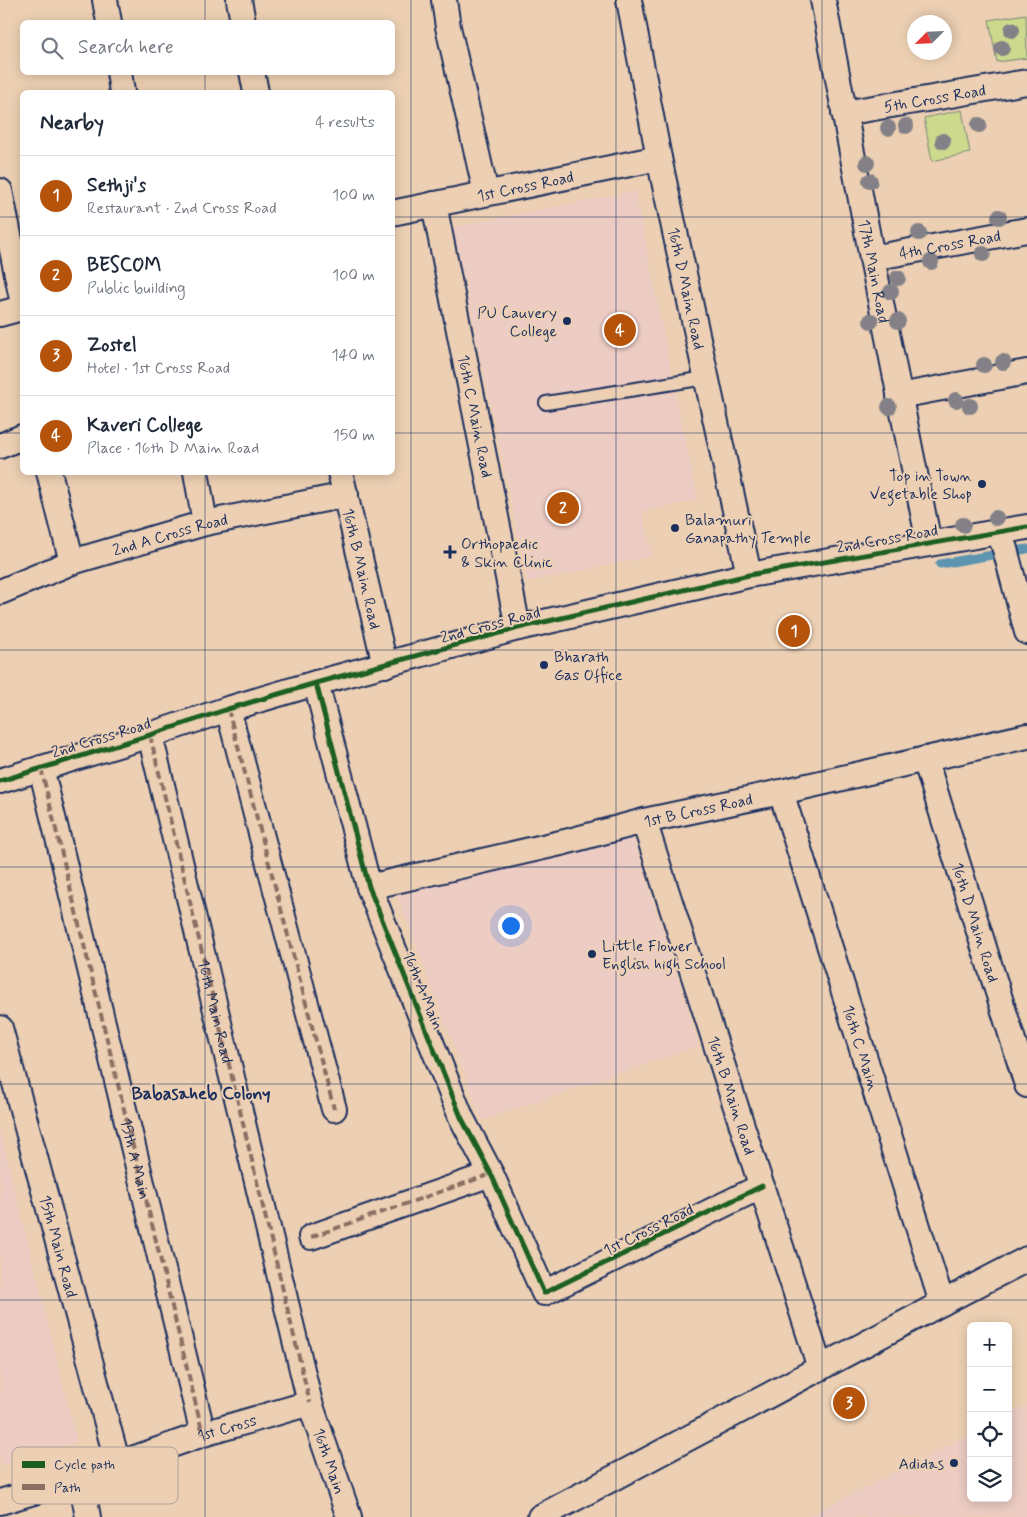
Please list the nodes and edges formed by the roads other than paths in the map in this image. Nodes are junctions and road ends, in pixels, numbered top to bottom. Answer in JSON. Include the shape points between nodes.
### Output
{"nodes":[{"id":1,"x":104,"y":0,"type":"edge"},
{"id":2,"x":239,"y":0,"type":"edge"},
{"id":3,"x":444,"y":0,"type":"edge"},
{"id":4,"x":629,"y":0,"type":"edge"},
{"id":5,"x":823,"y":0,"type":"edge"},
{"id":6,"x":109,"y":20,"type":"edge"},
{"id":7,"x":243,"y":20,"type":"edge"},
{"id":8,"x":119,"y":75,"type":"edge"},
{"id":9,"x":253,"y":75,"type":"edge"},
{"id":10,"x":1027,"y":82,"type":"edge"},
{"id":11,"x":122,"y":90,"type":"edge"},
{"id":12,"x":256,"y":90,"type":"edge"},
{"id":13,"x":844,"y":113,"type":"junction"},
{"id":14,"x":659,"y":158,"type":"junction"},
{"id":15,"x":0,"y":191,"type":"edge"},
{"id":16,"x":486,"y":193,"type":"junction"},
{"id":17,"x":434,"y":204,"type":"junction"},
{"id":18,"x":395,"y":212,"type":"edge"},
{"id":19,"x":1027,"y":230,"type":"edge"},
{"id":20,"x":872,"y":258,"type":"junction"},
{"id":21,"x":20,"y":289,"type":"edge"},
{"id":22,"x":20,"y":309,"type":"edge"},
{"id":23,"x":0,"y":314,"type":"edge"},
{"id":24,"x":1027,"y":372,"type":"edge"},
{"id":25,"x":706,"y":378,"type":"junction"},
{"id":26,"x":899,"y":396,"type":"junction"},
{"id":27,"x":546,"y":403,"type":"dead end"},
{"id":28,"x":20,"y":438,"type":"edge"},
{"id":29,"x":0,"y":446,"type":"edge"},
{"id":30,"x":50,"y":475,"type":"edge"},
{"id":31,"x":197,"y":475,"type":"edge"},
{"id":32,"x":343,"y":484,"type":"edge"},
{"id":33,"x":205,"y":523,"type":"junction"},
{"id":34,"x":1027,"y":528,"type":"edge"},
{"id":35,"x":1002,"y":541,"type":"junction"},
{"id":36,"x":929,"y":544,"type":"junction"},
{"id":37,"x":72,"y":562,"type":"junction"},
{"id":38,"x":749,"y":575,"type":"junction"},
{"id":39,"x":0,"y":592,"type":"edge"},
{"id":40,"x":518,"y":628,"type":"junction"},
{"id":41,"x":1027,"y":632,"type":"edge"},
{"id":42,"x":385,"y":664,"type":"junction"},
{"id":43,"x":316,"y":683,"type":"junction"},
{"id":44,"x":228,"y":709,"type":"junction"},
{"id":45,"x":150,"y":735,"type":"junction"},
{"id":46,"x":1027,"y":736,"type":"edge"},
{"id":47,"x":925,"y":759,"type":"junction"},
{"id":48,"x":41,"y":768,"type":"junction"},
{"id":49,"x":0,"y":782,"type":"edge"},
{"id":50,"x":781,"y":792,"type":"junction"},
{"id":51,"x":644,"y":821,"type":"junction"},
{"id":52,"x":369,"y":887,"type":"junction"},
{"id":53,"x":0,"y":1028,"type":"edge"},
{"id":54,"x":1027,"y":1085,"type":"edge"},
{"id":55,"x":334,"y":1110,"type":"dead end"},
{"id":56,"x":492,"y":1174,"type":"junction"},
{"id":57,"x":762,"y":1186,"type":"junction"},
{"id":58,"x":311,"y":1237,"type":"dead end"},
{"id":59,"x":1027,"y":1259,"type":"edge"},
{"id":60,"x":544,"y":1293,"type":"joint"},
{"id":61,"x":942,"y":1303,"type":"junction"},
{"id":62,"x":820,"y":1368,"type":"junction"},
{"id":63,"x":310,"y":1403,"type":"junction"},
{"id":64,"x":203,"y":1434,"type":"junction"},
{"id":65,"x":113,"y":1447,"type":"edge"},
{"id":66,"x":166,"y":1447,"type":"edge"},
{"id":67,"x":12,"y":1498,"type":"edge"},
{"id":68,"x":0,"y":1502,"type":"edge"},
{"id":69,"x":86,"y":1504,"type":"edge"},
{"id":70,"x":88,"y":1517,"type":"edge"},
{"id":71,"x":349,"y":1517,"type":"edge"},
{"id":72,"x":540,"y":1517,"type":"edge"}],
"edges":[{"from":1,"to":6,"type":"street"},
{"from":2,"to":7,"type":"street"},
{"from":3,"to":16,"type":"street"},
{"from":4,"to":14,"type":"street","name":"16th D Main Road"},
{"from":5,"to":13,"type":"street","name":"17th Main Road"},
{"from":8,"to":11,"type":"street"},
{"from":9,"to":12,"type":"street"},
{"from":10,"to":13,"type":"street","name":"5th Cross Road"},
{"from":13,"to":20,"type":"street","name":"17th Main Road"},
{"from":14,"to":16,"type":"street","name":"1st Cross Road"},
{"from":14,"to":25,"type":"street","name":"16th D Main Road"},
{"from":15,"to":21,"type":"street"},
{"from":16,"to":17,"type":"street","name":"1st Cross Road"},
{"from":17,"to":18,"type":"street","name":"1st Cross Road"},
{"from":17,"to":40,"type":"street","name":"16th C Main Road"},
{"from":19,"to":20,"type":"street","name":"4th Cross Road"},
{"from":20,"to":26,"type":"street","name":"17th Main Road"},
{"from":22,"to":23,"type":"street"},
{"from":24,"to":26,"type":"street"},
{"from":25,"to":27,"type":"lane"},
{"from":25,"to":38,"type":"street","name":"16th D Main Road"},
{"from":26,"to":36,"type":"street","name":"17th Main Road"},
{"from":28,"to":29,"type":"street"},
{"from":30,"to":37,"type":"street"},
{"from":31,"to":33,"type":"street"},
{"from":32,"to":33,"type":"street","name":"2nd A Cross Road"},
{"from":32,"to":42,"type":"street","name":"16th B Main Road"},
{"from":33,"to":37,"type":"street","name":"2nd A Cross Road"},
{"from":34,"to":35,"type":"street","name":"2nd Cross Road"},
{"from":35,"to":36,"type":"street","name":"2nd Cross Road"},
{"from":35,"to":41,"type":"street"},
{"from":36,"to":38,"type":"street","name":"2nd Cross Road"},
{"from":37,"to":39,"type":"street","name":"2nd A Cross Road"},
{"from":38,"to":40,"type":"street","name":"2nd Cross Road"},
{"from":40,"to":42,"type":"street","name":"2nd Cross Road"},
{"from":42,"to":43,"type":"street","name":"2nd Cross Road"},
{"from":43,"to":44,"type":"street","name":"2nd Cross Road"},
{"from":43,"to":52,"type":"street","name":"16th A Main"},
{"from":44,"to":45,"type":"street","name":"2nd Cross Road"},
{"from":44,"to":55,"type":"street"},
{"from":45,"to":48,"type":"street","name":"2nd Cross Road"},
{"from":45,"to":63,"type":"street","name":"16th Main Road"},
{"from":46,"to":47,"type":"street","name":"1st B Cross Road"},
{"from":47,"to":50,"type":"street","name":"1st B Cross Road"},
{"from":47,"to":54,"type":"street","name":"16th D Main Road"},
{"from":48,"to":49,"type":"street","name":"2nd Cross Road"},
{"from":48,"to":64,"type":"street","name":"15th A Main"},
{"from":50,"to":51,"type":"street","name":"1st B Cross Road"},
{"from":50,"to":61,"type":"street","name":"16th C Main"},
{"from":51,"to":52,"type":"street","name":"1st B Cross Road"},
{"from":51,"to":57,"type":"street","name":"16th B Main Road"},
{"from":52,"to":56,"type":"street","name":"16th A Main","via":[[461,1117]]},
{"from":53,"to":65,"type":"street","name":"15th Main Road"},
{"from":56,"to":58,"type":"street"},
{"from":56,"to":60,"type":"street","name":"16th A Main"},
{"from":57,"to":60,"type":"street","name":"1st Cross Road"},
{"from":57,"to":62,"type":"street","name":"16th B Main Road"},
{"from":59,"to":61,"type":"street"},
{"from":61,"to":62,"type":"street"},
{"from":62,"to":72,"type":"street"},
{"from":63,"to":64,"type":"street","name":"1st Cross"},
{"from":63,"to":71,"type":"street","name":"16th Main"},
{"from":64,"to":66,"type":"street","name":"1st Cross"},
{"from":67,"to":68,"type":"street","name":"1st Cross"},
{"from":69,"to":70,"type":"street"}]}
